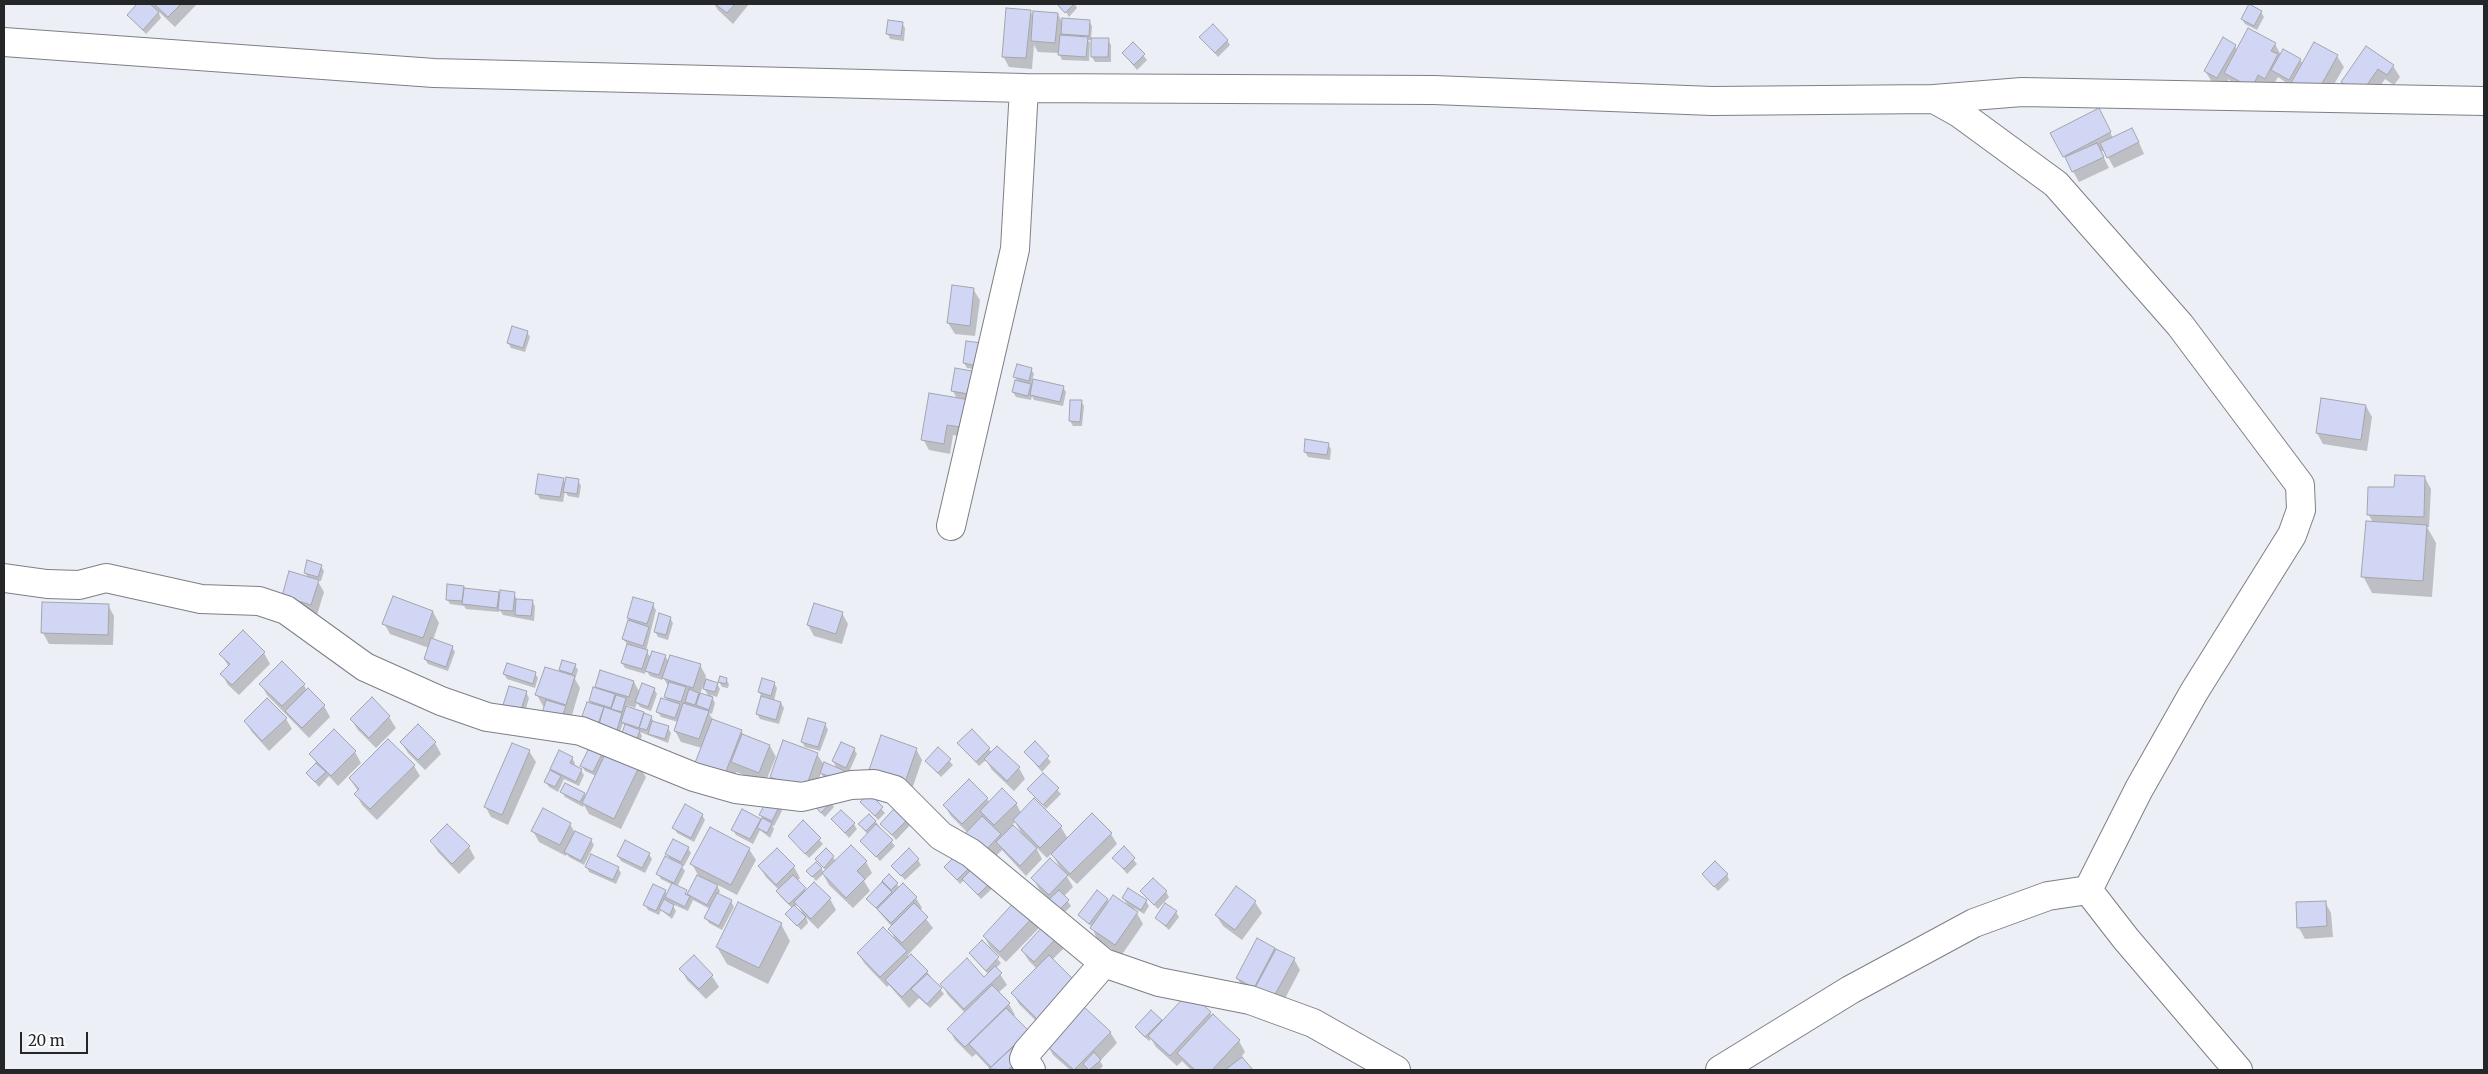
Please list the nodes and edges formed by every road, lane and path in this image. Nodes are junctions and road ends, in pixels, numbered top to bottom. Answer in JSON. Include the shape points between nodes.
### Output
{"nodes":[{"id":1,"x":4,"y":42,"type":"edge"},
{"id":2,"x":1024,"y":88,"type":"junction"},
{"id":3,"x":1934,"y":99,"type":"junction"},
{"id":4,"x":2484,"y":101,"type":"edge"},
{"id":5,"x":951,"y":526,"type":"dead end"},
{"id":6,"x":4,"y":578,"type":"edge"},
{"id":7,"x":2088,"y":890,"type":"junction"},
{"id":8,"x":1104,"y":963,"type":"junction"},
{"id":9,"x":1031,"y":1070,"type":"edge"},
{"id":10,"x":1396,"y":1070,"type":"edge"},
{"id":11,"x":1720,"y":1070,"type":"edge"},
{"id":12,"x":2238,"y":1070,"type":"edge"}],
"edges":[{"from":1,"to":2,"type":"street","via":[[434,73]]},
{"from":2,"to":3,"type":"street","via":[[1434,90],[1712,101]]},
{"from":2,"to":5,"type":"street","via":[[1015,248]]},
{"from":3,"to":4,"type":"street","via":[[2022,92]]},
{"from":3,"to":7,"type":"street","via":[[1959,113],[2056,184],[2180,325],[2300,485],[2301,510],[2292,535],[2194,692],[2139,789]]},
{"from":6,"to":8,"type":"street","via":[[79,585],[106,578],[201,600],[259,601],[286,610],[365,667],[441,701],[487,717],[582,731],[694,777],[736,789],[802,797],[851,785],[874,784],[895,790],[941,836],[971,853]]},
{"from":7,"to":11,"type":"street","via":[[2048,896],[1974,923],[1850,990]]},
{"from":7,"to":12,"type":"street"},
{"from":8,"to":9,"type":"street","via":[[1027,1052],[1024,1059]]},
{"from":8,"to":10,"type":"street","via":[[1159,982],[1259,1003],[1313,1023]]}]}
